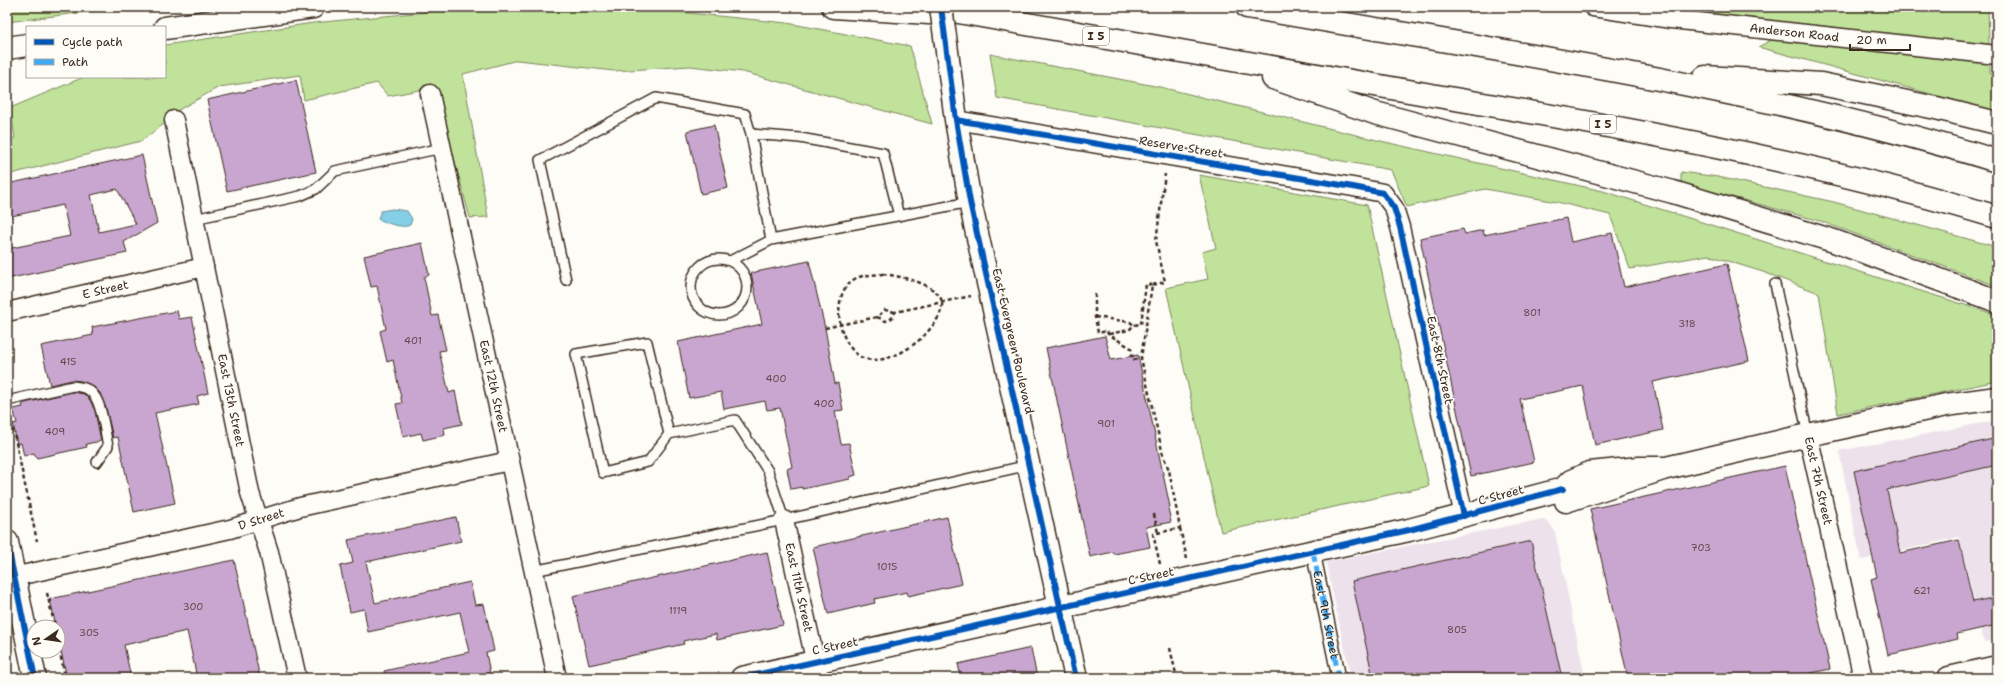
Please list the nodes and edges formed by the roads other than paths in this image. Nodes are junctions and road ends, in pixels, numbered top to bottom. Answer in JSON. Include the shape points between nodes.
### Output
{"nodes":[{"id":1,"x":313,"y":7,"type":"edge"},
{"id":2,"x":833,"y":7,"type":"edge"},
{"id":3,"x":930,"y":7,"type":"edge"},
{"id":4,"x":941,"y":7,"type":"edge"},
{"id":5,"x":1247,"y":7,"type":"edge"},
{"id":6,"x":1593,"y":7,"type":"edge"},
{"id":7,"x":988,"y":17,"type":"junction"},
{"id":8,"x":166,"y":28,"type":"edge"},
{"id":9,"x":1204,"y":55,"type":"junction"},
{"id":10,"x":1997,"y":55,"type":"edge"},
{"id":11,"x":1629,"y":74,"type":"junction"},
{"id":12,"x":430,"y":94,"type":"dead end"},
{"id":13,"x":174,"y":120,"type":"dead end"},
{"id":14,"x":956,"y":120,"type":"junction"},
{"id":15,"x":1997,"y":123,"type":"edge"},
{"id":16,"x":752,"y":134,"type":"junction"},
{"id":17,"x":442,"y":148,"type":"junction"},
{"id":18,"x":1997,"y":161,"type":"edge"},
{"id":19,"x":970,"y":202,"type":"junction"},
{"id":20,"x":1394,"y":208,"type":"joint"},
{"id":21,"x":899,"y":216,"type":"junction"},
{"id":22,"x":1997,"y":217,"type":"edge"},
{"id":23,"x":194,"y":219,"type":"junction"},
{"id":24,"x":771,"y":240,"type":"junction"},
{"id":25,"x":730,"y":261,"type":"junction"},
{"id":26,"x":204,"y":268,"type":"junction"},
{"id":27,"x":566,"y":280,"type":"dead end"},
{"id":28,"x":1775,"y":284,"type":"dead end"},
{"id":29,"x":1997,"y":301,"type":"edge"},
{"id":30,"x":7,"y":312,"type":"edge"},
{"id":31,"x":1997,"y":398,"type":"edge"},
{"id":32,"x":8,"y":405,"type":"edge"},
{"id":33,"x":669,"y":434,"type":"junction"},
{"id":34,"x":1808,"y":434,"type":"junction"},
{"id":35,"x":509,"y":461,"type":"junction"},
{"id":36,"x":97,"y":462,"type":"dead end"},
{"id":37,"x":1029,"y":465,"type":"junction"},
{"id":38,"x":1464,"y":516,"type":"junction"},
{"id":39,"x":259,"y":520,"type":"junction"},
{"id":40,"x":784,"y":520,"type":"junction"},
{"id":41,"x":7,"y":542,"type":"edge"},
{"id":42,"x":1313,"y":552,"type":"junction"},
{"id":43,"x":533,"y":570,"type":"junction"},
{"id":44,"x":13,"y":576,"type":"junction"},
{"id":45,"x":1061,"y":608,"type":"junction"},
{"id":46,"x":1997,"y":667,"type":"edge"},
{"id":47,"x":817,"y":670,"type":"edge"},
{"id":48,"x":35,"y":678,"type":"edge"},
{"id":49,"x":297,"y":678,"type":"edge"},
{"id":50,"x":557,"y":678,"type":"edge"},
{"id":51,"x":742,"y":678,"type":"edge"},
{"id":52,"x":1076,"y":678,"type":"edge"},
{"id":53,"x":1339,"y":678,"type":"edge"},
{"id":54,"x":1863,"y":678,"type":"edge"},
{"id":55,"x":1949,"y":678,"type":"edge"}],
"edges":[{"from":1,"to":8,"type":"main road"},
{"from":2,"to":7,"type":"main road"},
{"from":3,"to":7,"type":"main road","number":"I 5"},
{"from":4,"to":14,"type":"main road","name":"East Evergreen Boulevard","bridge":true},
{"from":5,"to":11,"type":"main road"},
{"from":6,"to":10,"type":"street","name":"Anderson Road","via":[[1671,19]]},
{"from":7,"to":9,"type":"main road","number":"I 5"},
{"from":9,"to":22,"type":"main road","number":"I 5","via":[[1746,152],[1887,186]]},
{"from":9,"to":29,"type":"main road","via":[[1375,112],[1673,192],[1834,241]]},
{"from":11,"to":15,"type":"main road","via":[[1821,84]]},
{"from":11,"to":18,"type":"main road","via":[[1845,119]]},
{"from":12,"to":17,"type":"street","name":"East 12th Street"},
{"from":13,"to":23,"type":"street","name":"East 13th Street"},
{"from":14,"to":19,"type":"main road","name":"East Evergreen Boulevard"},
{"from":14,"to":20,"type":"street","name":"Reserve Street","via":[[1383,193]]},
{"from":16,"to":21,"type":"lane","via":[[800,138],[883,153]]},
{"from":16,"to":24,"type":"lane"},
{"from":16,"to":27,"type":"lane","via":[[745,114],[656,98],[540,160]]},
{"from":17,"to":23,"type":"lane","via":[[335,171],[316,189],[300,196]]},
{"from":17,"to":35,"type":"street","name":"East 12th Street"},
{"from":19,"to":21,"type":"lane"},
{"from":19,"to":37,"type":"main road","name":"East Evergreen Boulevard"},
{"from":20,"to":38,"type":"street","name":"East 8th Street"},
{"from":21,"to":24,"type":"lane"},
{"from":23,"to":26,"type":"street","name":"East 13th Street"},
{"from":24,"to":25,"type":"lane"},
{"from":25,"to":25,"type":"lane","via":[[708,261],[697,269],[693,277],[692,295],[700,306],[711,314],[730,312],[744,300],[746,282],[743,273]]},
{"from":26,"to":30,"type":"street","name":"E Street"},
{"from":26,"to":39,"type":"street","name":"East 13th Street","via":[[250,493]]},
{"from":28,"to":34,"type":"lane","name":"East 7th Street"},
{"from":31,"to":34,"type":"main road","name":"C Street","via":[[1946,405]]},
{"from":32,"to":36,"type":"lane","via":[[73,386],[83,387],[92,392],[98,398],[108,446]]},
{"from":33,"to":33,"type":"lane","via":[[648,462],[603,473],[576,354],[647,342]]},
{"from":33,"to":40,"type":"lane","via":[[735,420],[768,471]]},
{"from":34,"to":38,"type":"main road","name":"C Street","via":[[1666,468],[1590,473],[1571,481],[1564,495]]},
{"from":34,"to":54,"type":"street","name":"East 7th Street"},
{"from":35,"to":39,"type":"street","name":"D Street","via":[[300,507]]},
{"from":35,"to":43,"type":"street","name":"East 12th Street"},
{"from":37,"to":40,"type":"lane"},
{"from":37,"to":45,"type":"main road","name":"East Evergreen Boulevard"},
{"from":38,"to":42,"type":"main road","name":"C Street"},
{"from":39,"to":44,"type":"street","name":"D Street","via":[[230,529]]},
{"from":39,"to":49,"type":"street","name":"East 13th Street","via":[[269,552]]},
{"from":40,"to":43,"type":"lane"},
{"from":40,"to":47,"type":"street","name":"East 11th Street"},
{"from":41,"to":44,"type":"main road"},
{"from":42,"to":45,"type":"main road","name":"C Street"},
{"from":42,"to":53,"type":"street","name":"East 9th Street"},
{"from":43,"to":50,"type":"street","name":"East 12th Street"},
{"from":44,"to":48,"type":"main road"},
{"from":45,"to":47,"type":"main road","name":"C Street"},
{"from":45,"to":52,"type":"main road","name":"East Evergreen Boulevard"},
{"from":46,"to":55,"type":"main road"},
{"from":47,"to":51,"type":"main road","name":"C Street"}]}
